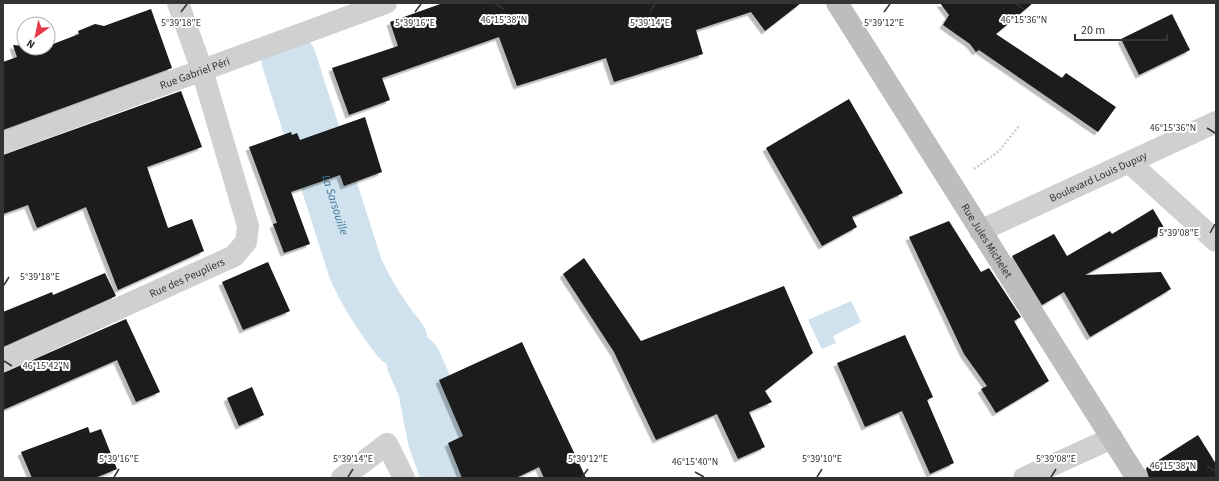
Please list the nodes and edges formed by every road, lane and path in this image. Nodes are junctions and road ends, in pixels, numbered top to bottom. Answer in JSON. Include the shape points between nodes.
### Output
{"nodes":[{"id":1,"x":178,"y":3,"type":"edge"},
{"id":2,"x":386,"y":3,"type":"edge"},
{"id":3,"x":837,"y":3,"type":"edge"},
{"id":4,"x":202,"y":70,"type":"junction"},
{"id":5,"x":1216,"y":122,"type":"edge"},
{"id":6,"x":1020,"y":125,"type":"dead end"},
{"id":7,"x":3,"y":143,"type":"edge"},
{"id":8,"x":1130,"y":162,"type":"junction"},
{"id":9,"x":950,"y":184,"type":"junction"},
{"id":10,"x":980,"y":231,"type":"junction"},
{"id":11,"x":1216,"y":241,"type":"edge"},
{"id":12,"x":3,"y":361,"type":"edge"},
{"id":13,"x":1112,"y":438,"type":"junction"},
{"id":14,"x":342,"y":478,"type":"edge"},
{"id":15,"x":404,"y":478,"type":"edge"},
{"id":16,"x":1024,"y":478,"type":"edge"},
{"id":17,"x":1136,"y":478,"type":"edge"}],
"edges":[{"from":1,"to":4,"type":"street","name":"Rue des Peupliers"},
{"from":2,"to":4,"type":"street","name":"Rue Gabriel Péri"},
{"from":3,"to":9,"type":"main road","name":"Rue Jules Michelet"},
{"from":4,"to":7,"type":"street","name":"Rue Gabriel Péri"},
{"from":4,"to":12,"type":"street","name":"Rue des Peupliers","via":[[248,226],[246,242],[234,256]]},
{"from":5,"to":8,"type":"street","name":"Boulevard Louis Dupuy"},
{"from":6,"to":9,"type":"path","via":[[999,152]]},
{"from":8,"to":10,"type":"street","name":"Boulevard Louis Dupuy"},
{"from":8,"to":11,"type":"street"},
{"from":9,"to":10,"type":"main road","name":"Rue Jules Michelet"},
{"from":10,"to":13,"type":"main road","name":"Rue Jules Michelet"},
{"from":13,"to":16,"type":"street"},
{"from":13,"to":17,"type":"main road","name":"Rue Jules Michelet"},
{"from":14,"to":15,"type":"street","via":[[387,444]]}]}
